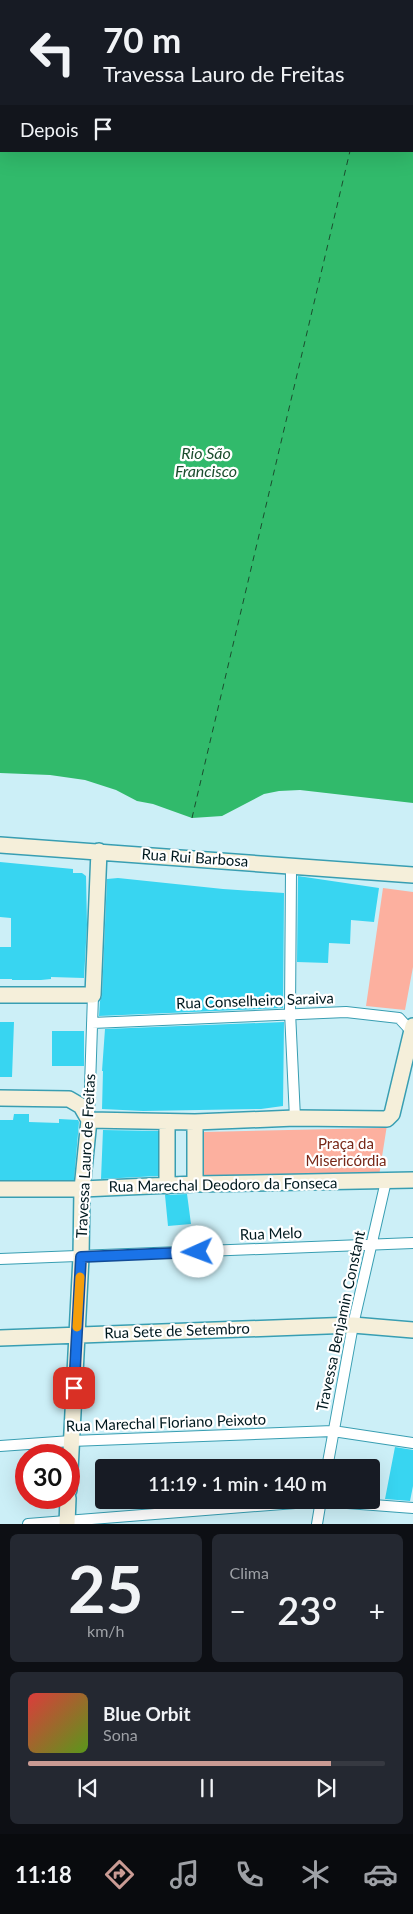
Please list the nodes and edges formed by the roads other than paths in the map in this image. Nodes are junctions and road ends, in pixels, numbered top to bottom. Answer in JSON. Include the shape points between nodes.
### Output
{"nodes":[{"id":1,"x":0,"y":845,"type":"edge"},
{"id":2,"x":99,"y":851,"type":"junction"},
{"id":3,"x":290,"y":868,"type":"junction"},
{"id":4,"x":413,"y":874,"type":"edge"},
{"id":5,"x":0,"y":995,"type":"edge"},
{"id":6,"x":93,"y":995,"type":"junction"},
{"id":7,"x":290,"y":1016,"type":"junction"},
{"id":8,"x":92,"y":1023,"type":"junction"},
{"id":9,"x":413,"y":1031,"type":"edge"},
{"id":10,"x":0,"y":1098,"type":"edge"},
{"id":11,"x":295,"y":1118,"type":"junction"},
{"id":12,"x":89,"y":1120,"type":"junction"},
{"id":13,"x":167,"y":1122,"type":"junction"},
{"id":14,"x":194,"y":1122,"type":"junction"},
{"id":15,"x":413,"y":1180,"type":"edge"},
{"id":16,"x":386,"y":1181,"type":"junction"},
{"id":17,"x":195,"y":1184,"type":"junction"},
{"id":18,"x":167,"y":1186,"type":"junction"},
{"id":19,"x":0,"y":1189,"type":"edge"},
{"id":20,"x":82,"y":1189,"type":"junction"},
{"id":21,"x":413,"y":1243,"type":"edge"},
{"id":22,"x":373,"y":1245,"type":"junction"},
{"id":23,"x":81,"y":1257,"type":"junction"},
{"id":24,"x":0,"y":1259,"type":"edge"},
{"id":25,"x":353,"y":1325,"type":"junction"},
{"id":26,"x":413,"y":1330,"type":"edge"},
{"id":27,"x":76,"y":1335,"type":"junction"},
{"id":28,"x":0,"y":1338,"type":"edge"},
{"id":29,"x":333,"y":1431,"type":"junction"},
{"id":30,"x":71,"y":1442,"type":"junction"},
{"id":31,"x":413,"y":1443,"type":"edge"},
{"id":32,"x":0,"y":1446,"type":"edge"},
{"id":33,"x":328,"y":1459,"type":"edge"},
{"id":34,"x":380,"y":1505,"type":"edge"},
{"id":35,"x":413,"y":1508,"type":"edge"},
{"id":36,"x":68,"y":1509,"type":"edge"},
{"id":37,"x":217,"y":1509,"type":"edge"},
{"id":38,"x":320,"y":1509,"type":"edge"},
{"id":39,"x":67,"y":1522,"type":"edge"},
{"id":40,"x":28,"y":1524,"type":"edge"},
{"id":41,"x":317,"y":1524,"type":"edge"}],
"edges":[{"from":1,"to":2,"type":"street","name":"Rua Rui Barbosa"},
{"from":2,"to":3,"type":"street","name":"Rua Rui Barbosa"},
{"from":2,"to":6,"type":"street","name":"Travessa Lauro de Freitas"},
{"from":3,"to":4,"type":"street","name":"Rua Rui Barbosa"},
{"from":3,"to":7,"type":"street"},
{"from":5,"to":6,"type":"street"},
{"from":6,"to":8,"type":"street","name":"Travessa Lauro de Freitas"},
{"from":7,"to":8,"type":"street","name":"Rua Conselheiro Saraiva"},
{"from":7,"to":9,"type":"street","name":"Rua Conselheiro Saraiva","via":[[346,1012],[371,1014],[399,1018]]},
{"from":7,"to":11,"type":"street"},
{"from":8,"to":12,"type":"street","name":"Travessa Lauro de Freitas"},
{"from":9,"to":11,"type":"street","via":[[392,1114],[384,1120]]},
{"from":10,"to":12,"type":"street","via":[[69,1099],[81,1106]]},
{"from":11,"to":14,"type":"street"},
{"from":12,"to":13,"type":"street"},
{"from":12,"to":20,"type":"street","name":"Travessa Lauro de Freitas"},
{"from":13,"to":14,"type":"street"},
{"from":13,"to":18,"type":"street"},
{"from":14,"to":17,"type":"street"},
{"from":15,"to":16,"type":"street","name":"Rua Marechal Deodoro da Fonseca"},
{"from":16,"to":17,"type":"street","name":"Rua Marechal Deodoro da Fonseca"},
{"from":16,"to":22,"type":"street","name":"Travessa Benjamin Constant"},
{"from":17,"to":18,"type":"street","name":"Rua Marechal Deodoro da Fonseca"},
{"from":18,"to":20,"type":"street","name":"Rua Marechal Deodoro da Fonseca"},
{"from":19,"to":20,"type":"street","name":"Rua Marechal Deodoro da Fonseca"},
{"from":20,"to":23,"type":"street","name":"Travessa Lauro de Freitas"},
{"from":21,"to":22,"type":"street","name":"Rua Melo"},
{"from":22,"to":23,"type":"street","name":"Rua Melo"},
{"from":22,"to":25,"type":"street","name":"Travessa Benjamin Constant"},
{"from":23,"to":24,"type":"street","name":"Rua Melo"},
{"from":23,"to":27,"type":"street","name":"Travessa Lauro de Freitas"},
{"from":25,"to":26,"type":"street","name":"Rua Sete de Setembro"},
{"from":25,"to":27,"type":"street","name":"Rua Sete de Setembro"},
{"from":25,"to":29,"type":"street","name":"Travessa Benjamin Constant"},
{"from":27,"to":28,"type":"street","name":"Rua Sete de Setembro"},
{"from":27,"to":30,"type":"street","name":"Travessa Lauro de Freitas"},
{"from":29,"to":30,"type":"street","name":"Rua Marechal Floriano Peixoto"},
{"from":29,"to":31,"type":"street","name":"Rua Marechal Floriano Peixoto"},
{"from":29,"to":33,"type":"street","name":"Travessa Benjamin Constant"},
{"from":30,"to":32,"type":"street","name":"Rua Marechal Floriano Peixoto"},
{"from":34,"to":35,"type":"street"},
{"from":36,"to":39,"type":"street"},
{"from":37,"to":39,"type":"street"},
{"from":38,"to":41,"type":"street"},
{"from":39,"to":40,"type":"street"}]}
